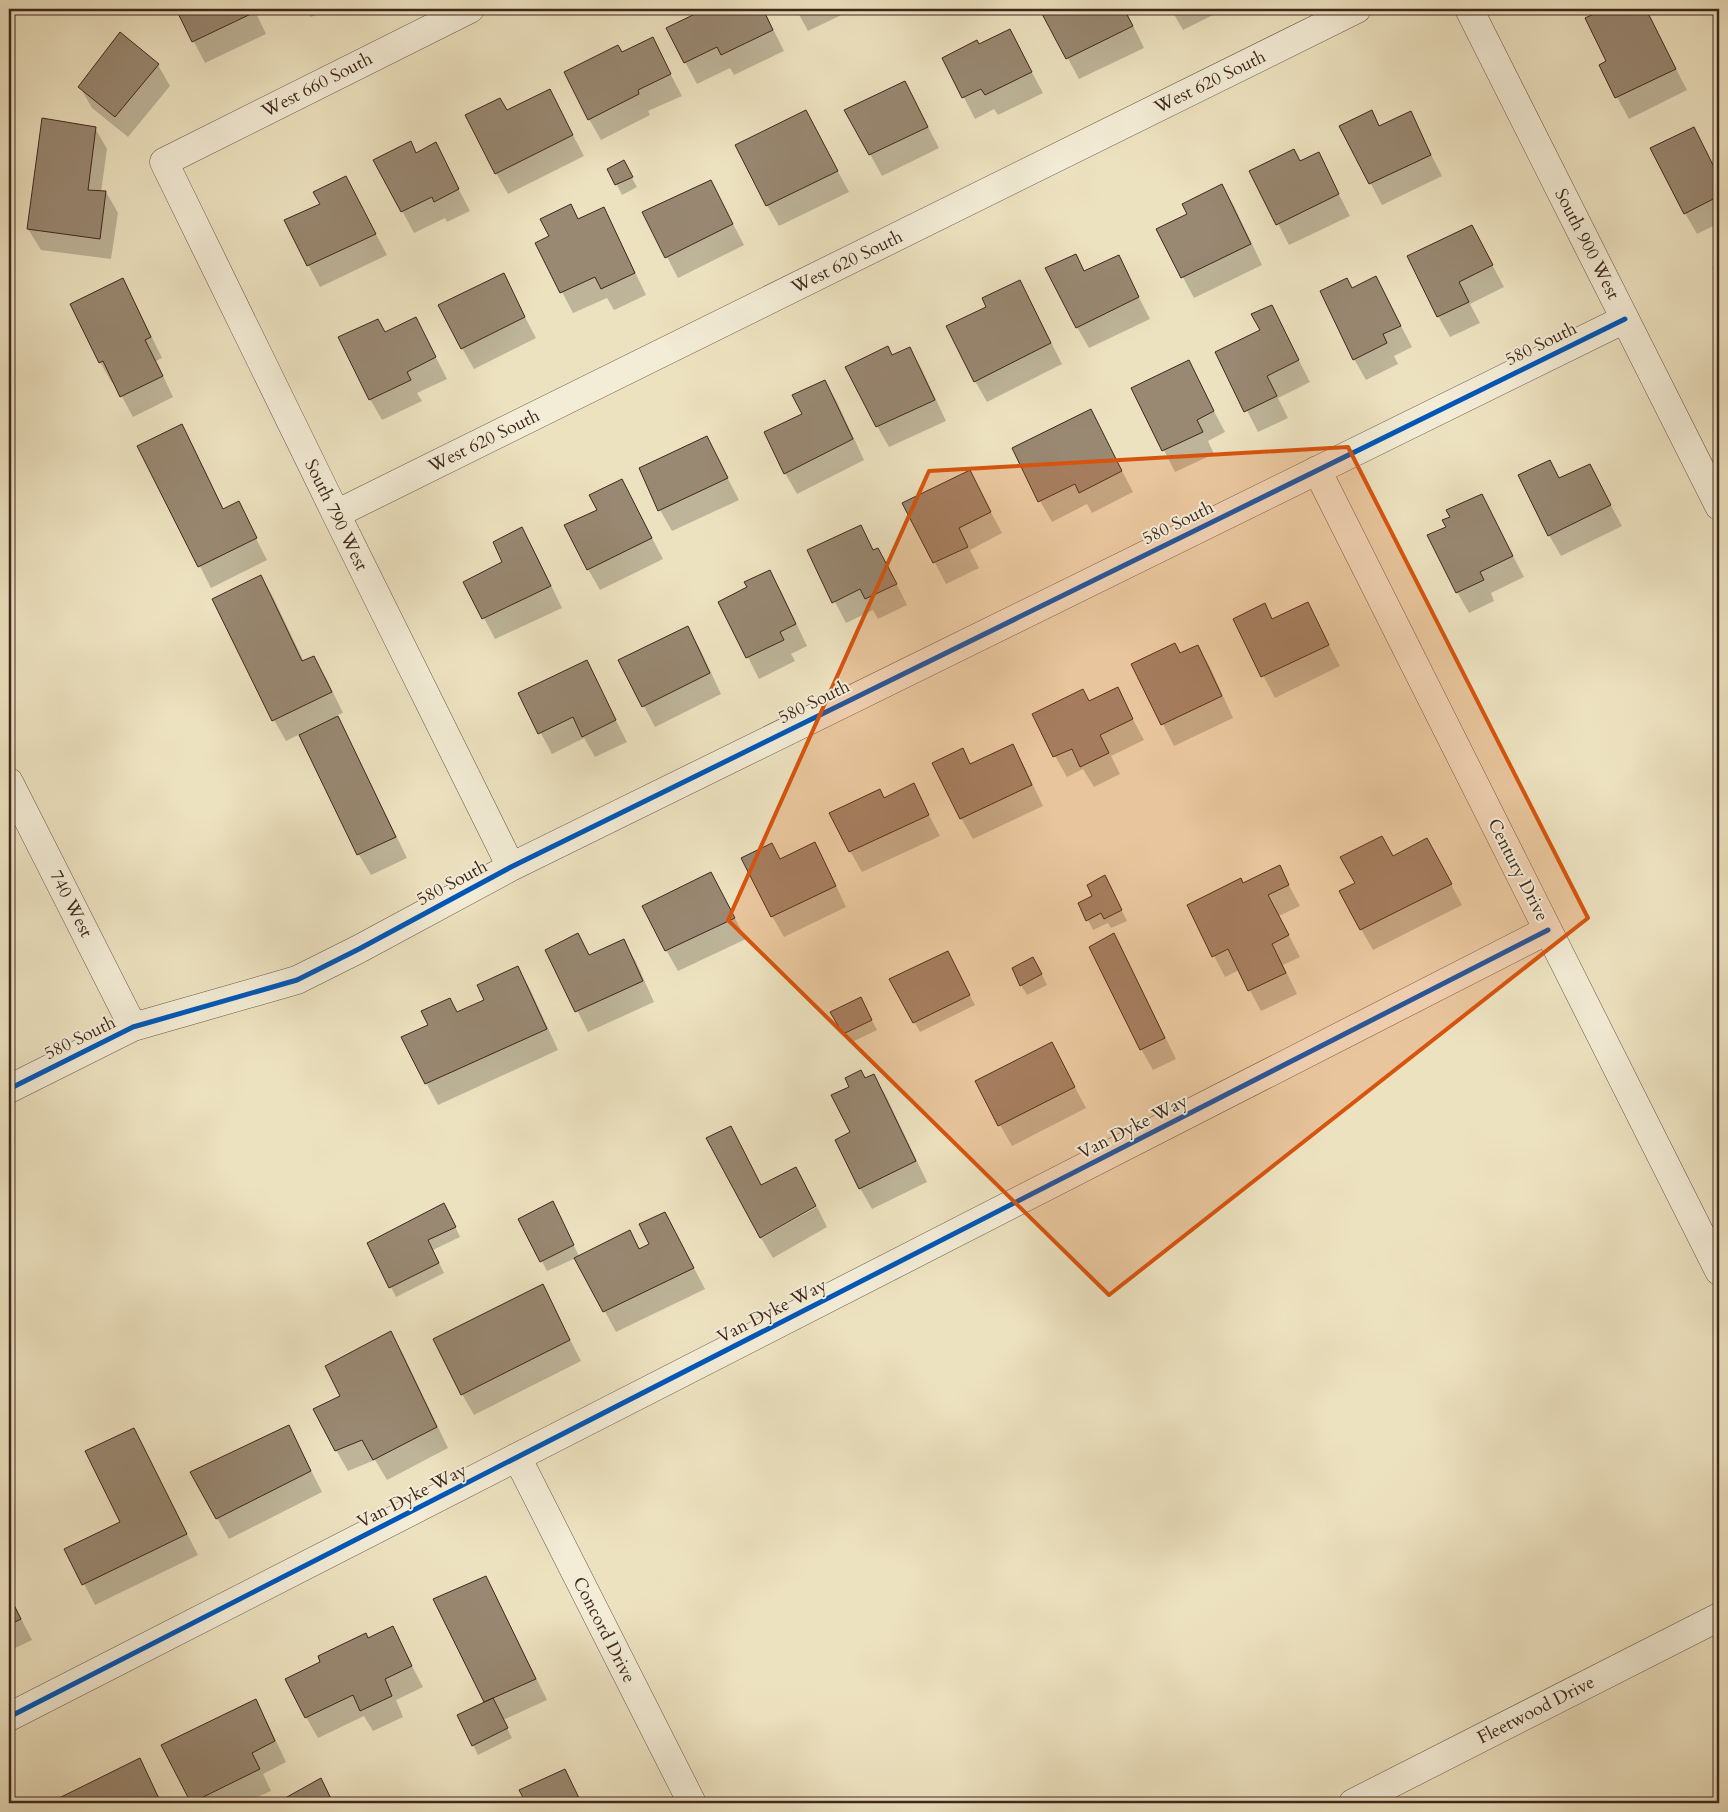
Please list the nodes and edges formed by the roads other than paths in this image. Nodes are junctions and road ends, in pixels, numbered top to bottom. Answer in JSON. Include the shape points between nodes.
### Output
{"nodes":[{"id":1,"x":470,"y":9,"type":"edge"},
{"id":2,"x":1358,"y":9,"type":"edge"},
{"id":3,"x":1469,"y":9,"type":"edge"},
{"id":4,"x":164,"y":162,"type":"joint"},
{"id":5,"x":1625,"y":319,"type":"junction"},
{"id":6,"x":1317,"y":470,"type":"junction"},
{"id":7,"x":1719,"y":506,"type":"edge"},
{"id":8,"x":336,"y":514,"type":"junction"},
{"id":9,"x":9,"y":782,"type":"edge"},
{"id":10,"x":511,"y":867,"type":"junction"},
{"id":11,"x":1548,"y":930,"type":"junction"},
{"id":12,"x":133,"y":1027,"type":"junction"},
{"id":13,"x":9,"y":1089,"type":"edge"},
{"id":14,"x":1719,"y":1271,"type":"edge"},
{"id":15,"x":517,"y":1458,"type":"junction"},
{"id":16,"x":1719,"y":1617,"type":"edge"},
{"id":17,"x":9,"y":1717,"type":"edge"},
{"id":18,"x":692,"y":1803,"type":"edge"},
{"id":19,"x":1352,"y":1803,"type":"edge"}],
"edges":[{"from":1,"to":4,"type":"street","name":"West 660 South"},
{"from":2,"to":8,"type":"street","name":"West 620 South"},
{"from":3,"to":5,"type":"street","name":"South 900 West"},
{"from":4,"to":8,"type":"street","name":"South 790 West"},
{"from":5,"to":6,"type":"street","name":"580 South"},
{"from":5,"to":7,"type":"street","name":"South 900 West"},
{"from":6,"to":10,"type":"street","name":"580 South"},
{"from":6,"to":11,"type":"street","name":"Century Drive"},
{"from":8,"to":10,"type":"street","name":"South 790 West"},
{"from":9,"to":12,"type":"street","name":"740 West"},
{"from":10,"to":12,"type":"street","name":"580 South","via":[[297,980]]},
{"from":11,"to":14,"type":"street","name":"Century Drive"},
{"from":11,"to":15,"type":"street","name":"Van Dyke Way"},
{"from":12,"to":13,"type":"street","name":"580 South"},
{"from":15,"to":17,"type":"street","name":"Van Dyke Way"},
{"from":15,"to":18,"type":"street","name":"Concord Drive"},
{"from":16,"to":19,"type":"street","name":"Fleetwood Drive"}]}
